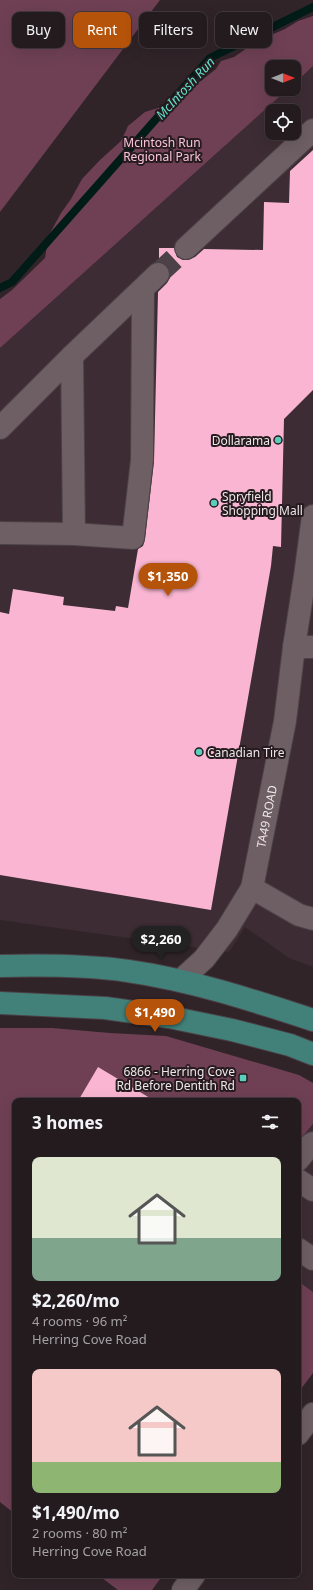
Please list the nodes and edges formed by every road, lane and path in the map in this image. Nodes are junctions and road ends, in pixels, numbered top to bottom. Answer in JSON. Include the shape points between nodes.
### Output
{"nodes":[{"id":1,"x":313,"y":130,"type":"edge"},
{"id":2,"x":186,"y":248,"type":"tunnel mouth"},
{"id":3,"x":158,"y":274,"type":"tunnel mouth"},
{"id":4,"x":143,"y":289,"type":"junction"},
{"id":5,"x":72,"y":356,"type":"junction"},
{"id":6,"x":0,"y":428,"type":"edge"},
{"id":7,"x":313,"y":516,"type":"edge"},
{"id":8,"x":0,"y":533,"type":"edge"},
{"id":9,"x":74,"y":534,"type":"junction"},
{"id":10,"x":303,"y":647,"type":"edge"},
{"id":11,"x":252,"y":888,"type":"junction"},
{"id":12,"x":313,"y":919,"type":"edge"},
{"id":13,"x":0,"y":966,"type":"edge"},
{"id":14,"x":181,"y":980,"type":"junction"},
{"id":15,"x":0,"y":1003,"type":"edge"},
{"id":16,"x":313,"y":1020,"type":"edge"},
{"id":17,"x":313,"y":1054,"type":"edge"},
{"id":18,"x":313,"y":1143,"type":"edge"},
{"id":19,"x":301,"y":1157,"type":"edge"},
{"id":20,"x":301,"y":1182,"type":"edge"},
{"id":21,"x":313,"y":1190,"type":"edge"},
{"id":22,"x":301,"y":1251,"type":"edge"},
{"id":23,"x":313,"y":1259,"type":"edge"},
{"id":24,"x":313,"y":1414,"type":"edge"},
{"id":25,"x":301,"y":1430,"type":"edge"},
{"id":26,"x":192,"y":1578,"type":"edge"},
{"id":27,"x":183,"y":1590,"type":"edge"}],
"edges":[{"from":1,"to":2,"type":"street"},
{"from":3,"to":4,"type":"street"},
{"from":4,"to":5,"type":"street"},
{"from":4,"to":9,"type":"street","via":[[142,460],[133,538]]},
{"from":5,"to":6,"type":"street"},
{"from":5,"to":9,"type":"street"},
{"from":7,"to":10,"type":"street","name":"TA49 ROAD","via":[[305,576]]},
{"from":8,"to":9,"type":"street"},
{"from":10,"to":11,"type":"street","name":"TA49 ROAD","via":[[285,721]]},
{"from":11,"to":12,"type":"street","via":[[298,915]]},
{"from":11,"to":14,"type":"street","name":"TA49 ROAD","via":[[227,929],[204,959]]},
{"from":13,"to":14,"type":"main road","via":[[66,966],[127,971]]},
{"from":14,"to":16,"type":"main road"},
{"from":15,"to":17,"type":"main road","via":[[105,1008],[169,1018],[239,1032],[290,1045]]},
{"from":18,"to":19,"type":"street"},
{"from":20,"to":21,"type":"street"},
{"from":22,"to":23,"type":"street"},
{"from":24,"to":25,"type":"street"},
{"from":26,"to":27,"type":"street"}]}
